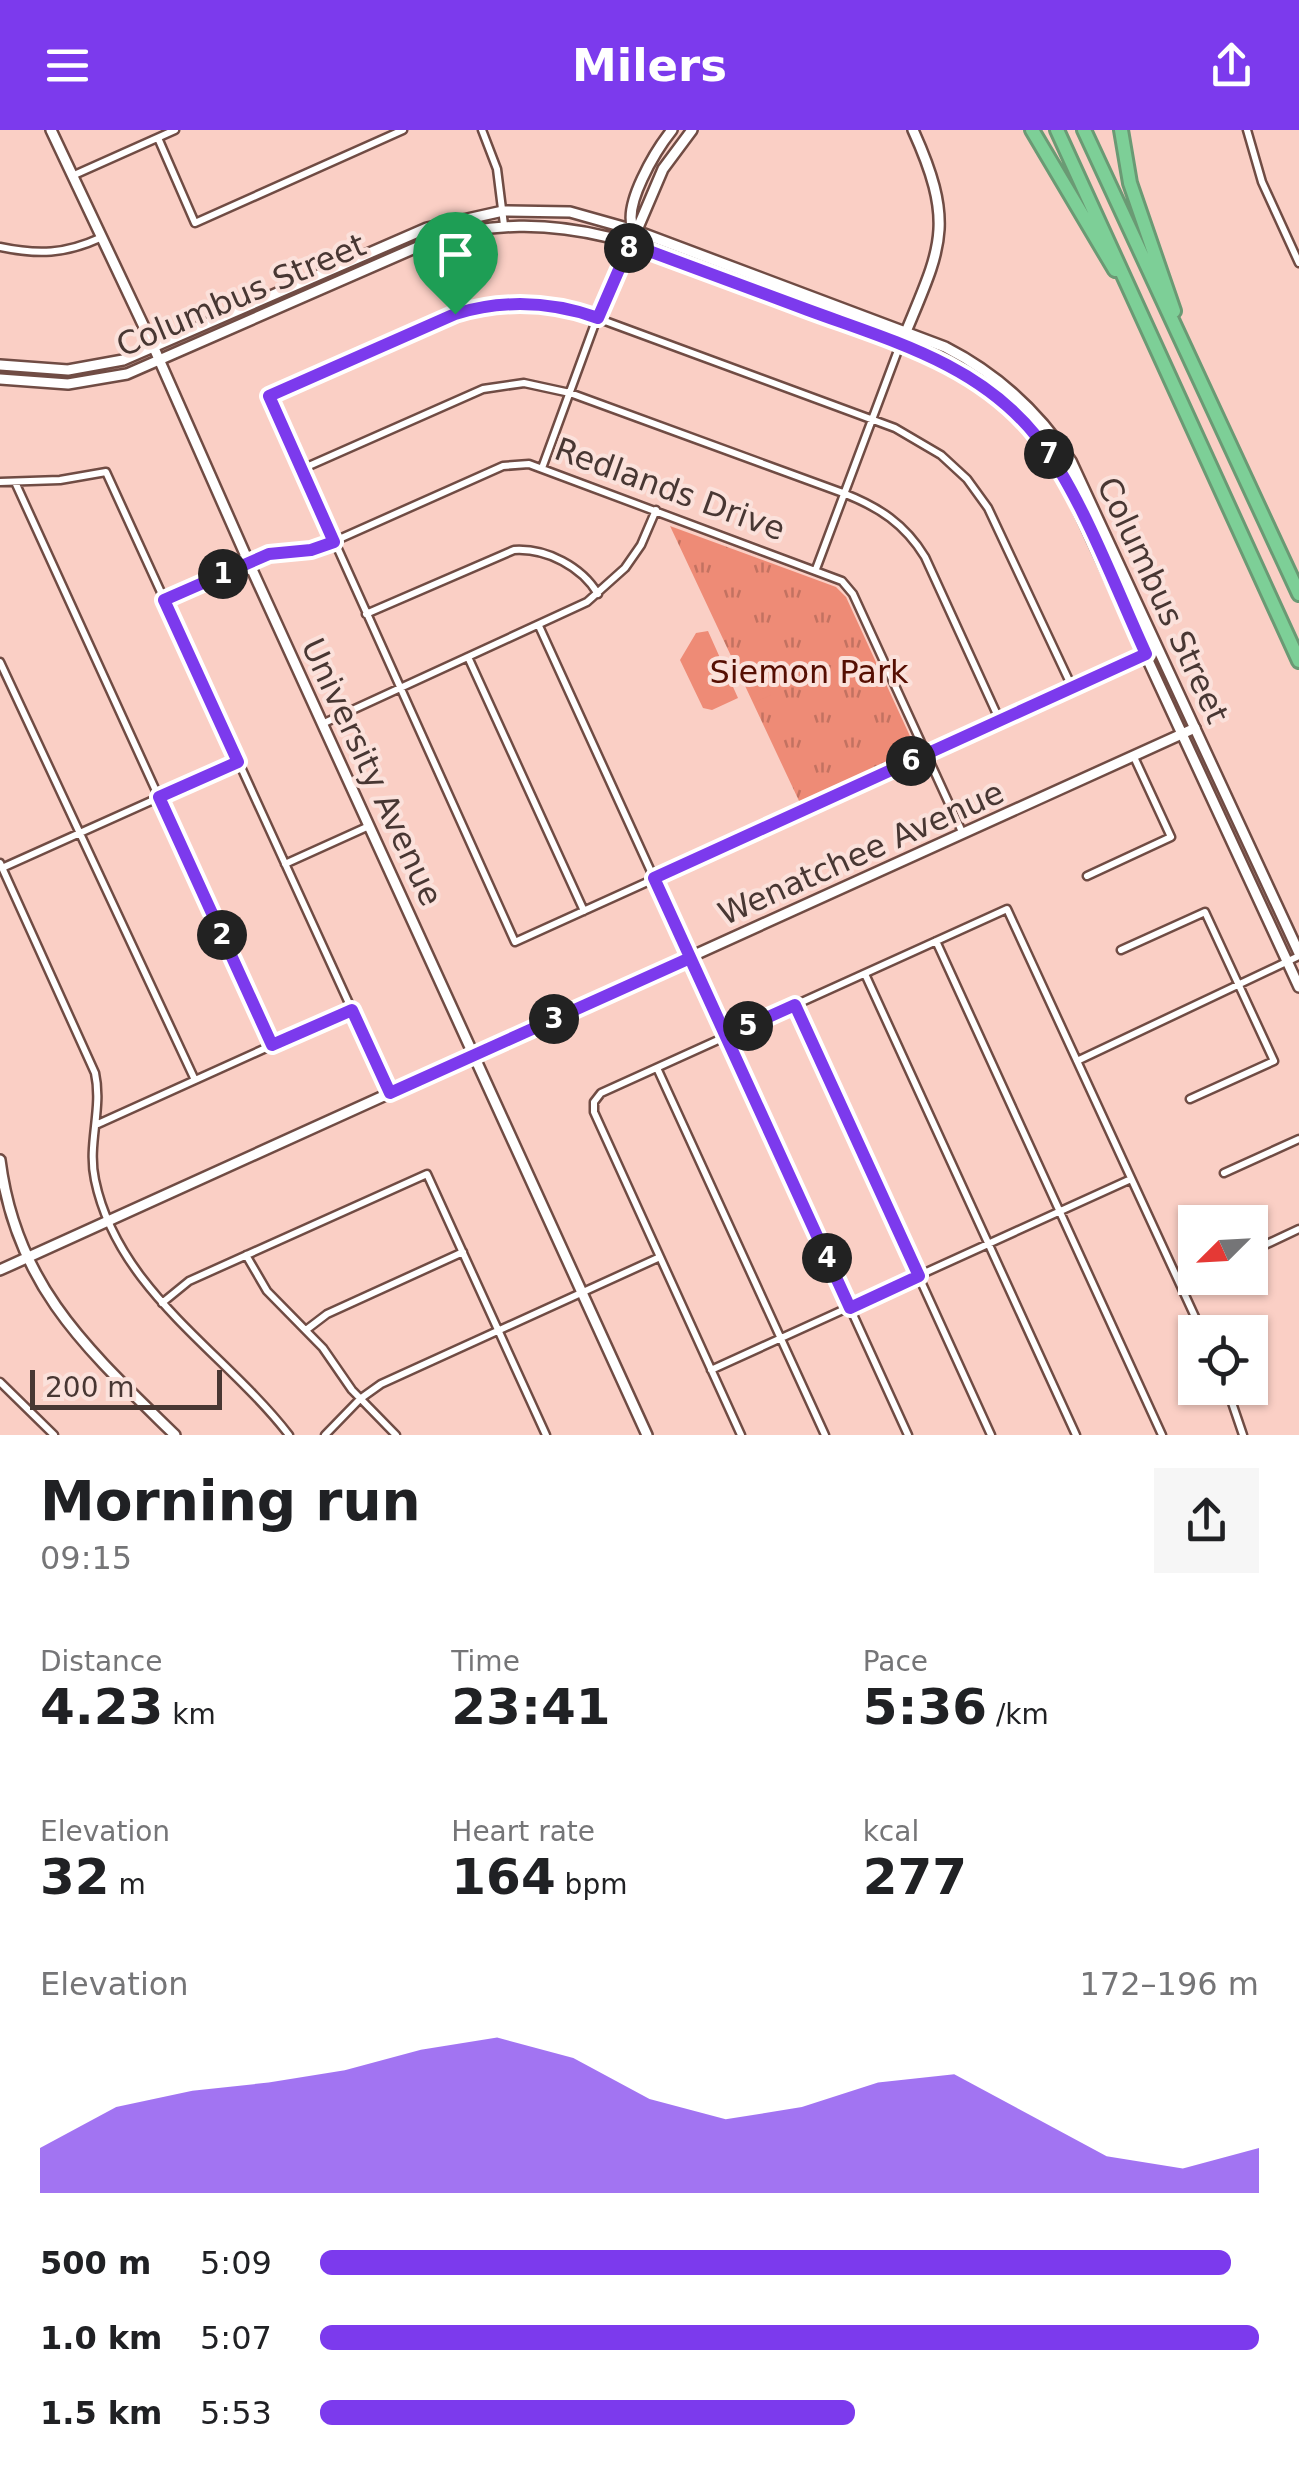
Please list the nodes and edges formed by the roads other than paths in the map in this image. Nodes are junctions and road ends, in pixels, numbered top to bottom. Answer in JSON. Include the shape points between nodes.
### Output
{"nodes":[{"id":1,"x":51,"y":130,"type":"edge"},
{"id":2,"x":175,"y":130,"type":"edge"},
{"id":3,"x":403,"y":130,"type":"edge"},
{"id":4,"x":482,"y":130,"type":"edge"},
{"id":5,"x":672,"y":130,"type":"edge"},
{"id":6,"x":692,"y":130,"type":"edge"},
{"id":7,"x":912,"y":130,"type":"edge"},
{"id":8,"x":1032,"y":130,"type":"edge"},
{"id":9,"x":1057,"y":130,"type":"edge"},
{"id":10,"x":1084,"y":130,"type":"edge"},
{"id":11,"x":1121,"y":130,"type":"edge"},
{"id":12,"x":1247,"y":130,"type":"edge"},
{"id":13,"x":158,"y":138,"type":"junction"},
{"id":14,"x":72,"y":176,"type":"junction"},
{"id":15,"x":503,"y":211,"type":"junction"},
{"id":16,"x":504,"y":226,"type":"junction"},
{"id":17,"x":634,"y":230,"type":"junction"},
{"id":18,"x":100,"y":238,"type":"junction"},
{"id":19,"x":630,"y":244,"type":"junction"},
{"id":20,"x":0,"y":248,"type":"edge"},
{"id":21,"x":1299,"y":263,"type":"edge"},
{"id":22,"x":1142,"y":313,"type":"junction"},
{"id":23,"x":598,"y":318,"type":"junction"},
{"id":24,"x":906,"y":331,"type":"junction"},
{"id":25,"x":1181,"y":343,"type":"junction"},
{"id":26,"x":901,"y":344,"type":"junction"},
{"id":27,"x":154,"y":348,"type":"junction"},
{"id":28,"x":160,"y":361,"type":"junction"},
{"id":29,"x":0,"y":364,"type":"edge"},
{"id":30,"x":0,"y":378,"type":"edge"},
{"id":31,"x":570,"y":392,"type":"junction"},
{"id":32,"x":871,"y":418,"type":"junction"},
{"id":33,"x":542,"y":468,"type":"junction"},
{"id":34,"x":302,"y":469,"type":"junction"},
{"id":35,"x":0,"y":482,"type":"edge"},
{"id":36,"x":15,"y":482,"type":"junction"},
{"id":37,"x":844,"y":493,"type":"junction"},
{"id":38,"x":656,"y":510,"type":"junction"},
{"id":39,"x":334,"y":542,"type":"junction"},
{"id":40,"x":249,"y":563,"type":"junction"},
{"id":41,"x":816,"y":569,"type":"junction"},
{"id":42,"x":598,"y":594,"type":"junction"},
{"id":43,"x":1299,"y":594,"type":"edge"},
{"id":44,"x":164,"y":600,"type":"junction"},
{"id":45,"x":366,"y":614,"type":"junction"},
{"id":46,"x":539,"y":626,"type":"junction"},
{"id":47,"x":1146,"y":654,"type":"junction"},
{"id":48,"x":468,"y":657,"type":"junction"},
{"id":49,"x":1299,"y":661,"type":"edge"},
{"id":50,"x":0,"y":662,"type":"edge"},
{"id":51,"x":399,"y":688,"type":"junction"},
{"id":52,"x":1073,"y":689,"type":"junction"},
{"id":53,"x":1000,"y":721,"type":"junction"},
{"id":54,"x":322,"y":724,"type":"junction"},
{"id":55,"x":1195,"y":728,"type":"junction"},
{"id":56,"x":1183,"y":734,"type":"junction"},
{"id":57,"x":927,"y":754,"type":"junction"},
{"id":58,"x":1134,"y":756,"type":"junction"},
{"id":59,"x":238,"y":762,"type":"junction"},
{"id":60,"x":159,"y":797,"type":"junction"},
{"id":61,"x":369,"y":826,"type":"junction"},
{"id":62,"x":81,"y":832,"type":"junction"},
{"id":63,"x":963,"y":834,"type":"junction"},
{"id":64,"x":285,"y":864,"type":"junction"},
{"id":65,"x":1,"y":867,"type":"edge"},
{"id":66,"x":1087,"y":876,"type":"dead end"},
{"id":67,"x":654,"y":878,"type":"junction"},
{"id":68,"x":584,"y":911,"type":"junction"},
{"id":69,"x":936,"y":941,"type":"junction"},
{"id":70,"x":1122,"y":950,"type":"dead end"},
{"id":71,"x":1299,"y":955,"type":"edge"},
{"id":72,"x":690,"y":958,"type":"junction"},
{"id":73,"x":1288,"y":962,"type":"junction"},
{"id":74,"x":865,"y":974,"type":"junction"},
{"id":75,"x":1239,"y":986,"type":"junction"},
{"id":76,"x":1299,"y":987,"type":"edge"},
{"id":77,"x":795,"y":1005,"type":"junction"},
{"id":78,"x":352,"y":1010,"type":"junction"},
{"id":79,"x":726,"y":1036,"type":"junction"},
{"id":80,"x":272,"y":1045,"type":"junction"},
{"id":81,"x":474,"y":1056,"type":"junction"},
{"id":82,"x":1077,"y":1061,"type":"junction"},
{"id":83,"x":657,"y":1068,"type":"junction"},
{"id":84,"x":194,"y":1080,"type":"junction"},
{"id":85,"x":390,"y":1093,"type":"junction"},
{"id":86,"x":1190,"y":1099,"type":"dead end"},
{"id":87,"x":96,"y":1124,"type":"junction"},
{"id":88,"x":1299,"y":1139,"type":"edge"},
{"id":89,"x":0,"y":1160,"type":"edge"},
{"id":90,"x":1224,"y":1174,"type":"dead end"},
{"id":91,"x":1131,"y":1179,"type":"junction"},
{"id":92,"x":1060,"y":1211,"type":"junction"},
{"id":93,"x":110,"y":1220,"type":"junction"},
{"id":94,"x":1299,"y":1229,"type":"edge"},
{"id":95,"x":988,"y":1244,"type":"junction"},
{"id":96,"x":1268,"y":1244,"type":"edge"},
{"id":97,"x":463,"y":1252,"type":"junction"},
{"id":98,"x":246,"y":1255,"type":"junction"},
{"id":99,"x":28,"y":1257,"type":"junction"},
{"id":100,"x":660,"y":1257,"type":"junction"},
{"id":101,"x":0,"y":1270,"type":"edge"},
{"id":102,"x":919,"y":1276,"type":"junction"},
{"id":103,"x":1178,"y":1280,"type":"edge"},
{"id":104,"x":582,"y":1293,"type":"junction"},
{"id":105,"x":162,"y":1303,"type":"junction"},
{"id":106,"x":850,"y":1308,"type":"junction"},
{"id":107,"x":306,"y":1330,"type":"junction"},
{"id":108,"x":498,"y":1331,"type":"junction"},
{"id":109,"x":781,"y":1339,"type":"junction"},
{"id":110,"x":712,"y":1370,"type":"junction"},
{"id":111,"x":0,"y":1382,"type":"edge"},
{"id":112,"x":360,"y":1400,"type":"junction"},
{"id":113,"x":1233,"y":1405,"type":"edge"},
{"id":114,"x":54,"y":1435,"type":"edge"},
{"id":115,"x":175,"y":1435,"type":"edge"},
{"id":116,"x":288,"y":1435,"type":"edge"},
{"id":117,"x":325,"y":1435,"type":"edge"},
{"id":118,"x":396,"y":1435,"type":"edge"},
{"id":119,"x":546,"y":1435,"type":"edge"},
{"id":120,"x":647,"y":1435,"type":"edge"},
{"id":121,"x":741,"y":1435,"type":"edge"},
{"id":122,"x":824,"y":1435,"type":"edge"},
{"id":123,"x":908,"y":1435,"type":"edge"},
{"id":124,"x":991,"y":1435,"type":"edge"},
{"id":125,"x":1076,"y":1435,"type":"edge"},
{"id":126,"x":1162,"y":1435,"type":"edge"},
{"id":127,"x":1243,"y":1435,"type":"edge"}],
"edges":[{"from":1,"to":14,"type":"main road","name":"University Avenue"},
{"from":2,"to":13,"type":"street"},
{"from":3,"to":13,"type":"street","via":[[196,223]]},
{"from":4,"to":15,"type":"street","via":[[495,160]]},
{"from":5,"to":17,"type":"main road","via":[[646,170],[630,216]]},
{"from":6,"to":17,"type":"main road","via":[[670,156]]},
{"from":7,"to":24,"type":"main road","via":[[937,190],[940,233],[930,278]]},
{"from":8,"to":22,"type":"highway"},
{"from":9,"to":22,"type":"highway"},
{"from":10,"to":25,"type":"highway"},
{"from":11,"to":25,"type":"highway","via":[[1130,183]]},
{"from":12,"to":21,"type":"street"},
{"from":13,"to":14,"type":"street"},
{"from":14,"to":18,"type":"main road","name":"University Avenue"},
{"from":15,"to":16,"type":"street"},
{"from":15,"to":17,"type":"main road","name":"Columbus Street","via":[[570,212]]},
{"from":15,"to":27,"type":"main road","name":"Columbus Street","via":[[426,228]]},
{"from":16,"to":19,"type":"main road","name":"Columbus Street","via":[[567,227]]},
{"from":16,"to":28,"type":"main road","name":"Columbus Street","via":[[418,246]]},
{"from":17,"to":19,"type":"main road"},
{"from":17,"to":24,"type":"main road","name":"Columbus Street"},
{"from":18,"to":20,"type":"street","via":[[56,253]]},
{"from":18,"to":27,"type":"main road","name":"University Avenue"},
{"from":19,"to":23,"type":"street"},
{"from":19,"to":26,"type":"main road","name":"Columbus Street"},
{"from":22,"to":49,"type":"highway"},
{"from":23,"to":31,"type":"street"},
{"from":23,"to":32,"type":"street"},
{"from":23,"to":34,"type":"street","via":[[543,304],[472,309],[269,396]]},
{"from":24,"to":26,"type":"main road"},
{"from":24,"to":55,"type":"main road","name":"Columbus Street","via":[[988,372],[1054,436]]},
{"from":25,"to":43,"type":"highway"},
{"from":26,"to":32,"type":"street"},
{"from":26,"to":47,"type":"main road","name":"Columbus Street","via":[[980,383],[1036,436],[1068,486]]},
{"from":27,"to":28,"type":"main road","name":"University Avenue"},
{"from":27,"to":29,"type":"main road","name":"Columbus Street","via":[[88,368]]},
{"from":28,"to":30,"type":"main road","name":"Columbus Street","via":[[90,382]]},
{"from":28,"to":40,"type":"main road","name":"University Avenue"},
{"from":31,"to":33,"type":"street"},
{"from":31,"to":34,"type":"street","via":[[524,383],[483,389]]},
{"from":31,"to":37,"type":"street"},
{"from":32,"to":37,"type":"street"},
{"from":32,"to":52,"type":"street","via":[[926,444],[978,493]]},
{"from":33,"to":38,"type":"street","name":"Redlands Drive"},
{"from":33,"to":39,"type":"street","name":"Redlands Drive","via":[[502,466]]},
{"from":34,"to":39,"type":"street"},
{"from":35,"to":36,"type":"street"},
{"from":36,"to":44,"type":"street","via":[[106,472]]},
{"from":36,"to":60,"type":"street"},
{"from":37,"to":41,"type":"street"},
{"from":37,"to":53,"type":"street","via":[[886,514],[918,546]]},
{"from":38,"to":41,"type":"street","name":"Redlands Drive"},
{"from":38,"to":42,"type":"street","via":[[634,557]]},
{"from":39,"to":40,"type":"street","name":"Redlands Drive"},
{"from":39,"to":45,"type":"street"},
{"from":40,"to":44,"type":"street","name":"Redlands Drive"},
{"from":40,"to":54,"type":"main road","name":"University Avenue"},
{"from":41,"to":57,"type":"street","name":"Redlands Drive","via":[[852,594]]},
{"from":42,"to":45,"type":"street","via":[[574,567],[514,550]]},
{"from":42,"to":46,"type":"street"},
{"from":44,"to":59,"type":"street"},
{"from":45,"to":51,"type":"street"},
{"from":46,"to":48,"type":"street"},
{"from":46,"to":67,"type":"street"},
{"from":47,"to":52,"type":"street"},
{"from":47,"to":56,"type":"main road","name":"Columbus Street"},
{"from":48,"to":51,"type":"street"},
{"from":48,"to":68,"type":"street"},
{"from":50,"to":62,"type":"street"},
{"from":51,"to":54,"type":"street"},
{"from":51,"to":68,"type":"street","via":[[515,942]]},
{"from":52,"to":53,"type":"street"},
{"from":53,"to":57,"type":"street"},
{"from":54,"to":61,"type":"main road","name":"University Avenue"},
{"from":55,"to":56,"type":"main road","name":"Wenatchee Avenue"},
{"from":55,"to":71,"type":"main road","name":"Columbus Street"},
{"from":56,"to":58,"type":"main road","name":"Wenatchee Avenue"},
{"from":56,"to":73,"type":"main road","name":"Columbus Street"},
{"from":57,"to":63,"type":"street","name":"Redlands Drive"},
{"from":57,"to":67,"type":"street"},
{"from":58,"to":63,"type":"main road","name":"Wenatchee Avenue"},
{"from":58,"to":66,"type":"street","via":[[1171,838]]},
{"from":59,"to":60,"type":"street"},
{"from":59,"to":64,"type":"street"},
{"from":60,"to":62,"type":"street"},
{"from":60,"to":80,"type":"street"},
{"from":61,"to":64,"type":"street"},
{"from":61,"to":81,"type":"main road","name":"University Avenue"},
{"from":62,"to":65,"type":"street"},
{"from":62,"to":84,"type":"street"},
{"from":63,"to":72,"type":"main road","name":"Wenatchee Avenue"},
{"from":64,"to":78,"type":"street"},
{"from":65,"to":87,"type":"street","via":[[91,1061],[99,1098]]},
{"from":67,"to":68,"type":"street"},
{"from":67,"to":72,"type":"street"},
{"from":69,"to":74,"type":"street"},
{"from":69,"to":82,"type":"street","via":[[1008,909]]},
{"from":69,"to":92,"type":"street"},
{"from":70,"to":75,"type":"street","via":[[1205,912]]},
{"from":71,"to":73,"type":"street"},
{"from":72,"to":79,"type":"street"},
{"from":72,"to":81,"type":"main road","name":"Wenatchee Avenue"},
{"from":73,"to":75,"type":"street"},
{"from":73,"to":76,"type":"main road","name":"Columbus Street"},
{"from":74,"to":77,"type":"street"},
{"from":74,"to":95,"type":"street"},
{"from":75,"to":82,"type":"street"},
{"from":75,"to":86,"type":"street","via":[[1274,1060]]},
{"from":77,"to":79,"type":"street"},
{"from":77,"to":102,"type":"street"},
{"from":78,"to":80,"type":"street"},
{"from":78,"to":85,"type":"street"},
{"from":79,"to":83,"type":"street"},
{"from":79,"to":106,"type":"street"},
{"from":80,"to":84,"type":"street"},
{"from":81,"to":85,"type":"main road","name":"Wenatchee Avenue"},
{"from":81,"to":104,"type":"main road","name":"University Avenue"},
{"from":82,"to":91,"type":"street"},
{"from":83,"to":100,"type":"street","via":[[601,1093],[594,1112]]},
{"from":83,"to":109,"type":"street"},
{"from":84,"to":87,"type":"street"},
{"from":85,"to":93,"type":"main road","name":"Wenatchee Avenue"},
{"from":87,"to":93,"type":"street","via":[[93,1168]]},
{"from":88,"to":90,"type":"street"},
{"from":89,"to":99,"type":"main road"},
{"from":91,"to":92,"type":"street"},
{"from":91,"to":103,"type":"street"},
{"from":92,"to":95,"type":"street"},
{"from":92,"to":126,"type":"street"},
{"from":93,"to":99,"type":"main road","name":"Wenatchee Avenue"},
{"from":93,"to":105,"type":"street","via":[[130,1262]]},
{"from":94,"to":96,"type":"street"},
{"from":95,"to":102,"type":"street"},
{"from":95,"to":125,"type":"street"},
{"from":97,"to":98,"type":"street","via":[[427,1174]]},
{"from":97,"to":107,"type":"street"},
{"from":97,"to":108,"type":"street"},
{"from":98,"to":105,"type":"street","via":[[189,1281]]},
{"from":98,"to":107,"type":"street","via":[[267,1291]]},
{"from":99,"to":101,"type":"main road","name":"Wenatchee Avenue"},
{"from":99,"to":115,"type":"main road","via":[[73,1333]]},
{"from":100,"to":104,"type":"street"},
{"from":100,"to":110,"type":"street"},
{"from":102,"to":106,"type":"street"},
{"from":102,"to":124,"type":"street"},
{"from":104,"to":108,"type":"street"},
{"from":104,"to":120,"type":"main road","name":"University Avenue"},
{"from":105,"to":116,"type":"street"},
{"from":106,"to":109,"type":"street"},
{"from":106,"to":123,"type":"street"},
{"from":107,"to":112,"type":"street"},
{"from":108,"to":112,"type":"street"},
{"from":108,"to":119,"type":"street"},
{"from":109,"to":110,"type":"street"},
{"from":109,"to":122,"type":"street"},
{"from":110,"to":121,"type":"street"},
{"from":111,"to":114,"type":"street"},
{"from":112,"to":117,"type":"street"},
{"from":112,"to":118,"type":"street"},
{"from":113,"to":127,"type":"street"}]}
